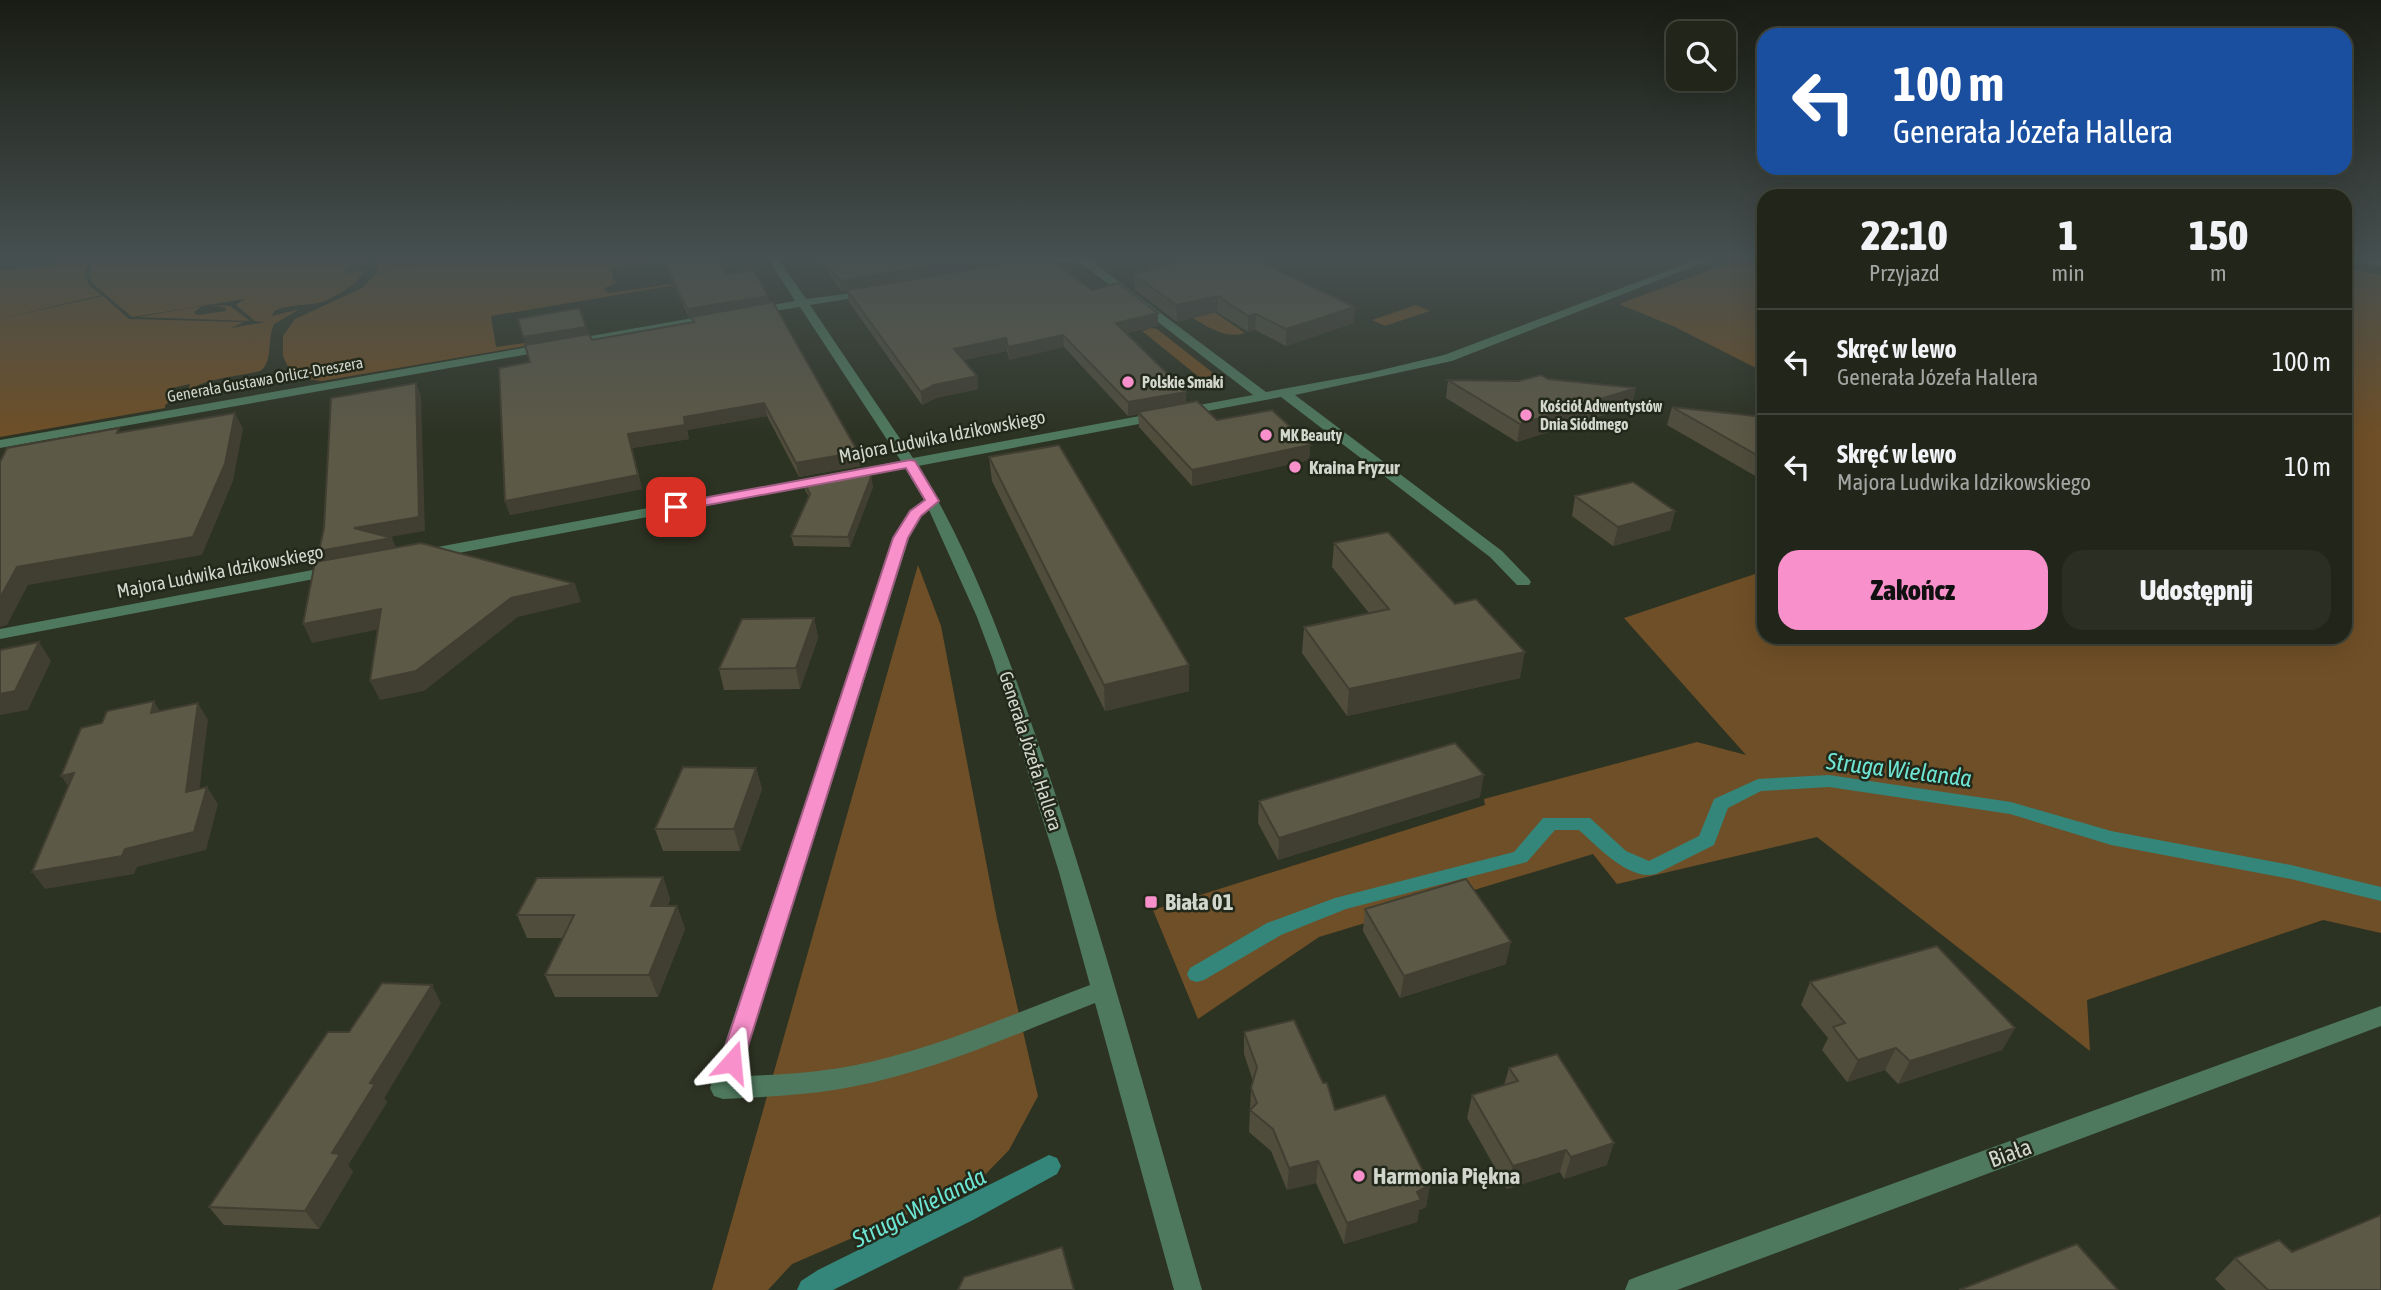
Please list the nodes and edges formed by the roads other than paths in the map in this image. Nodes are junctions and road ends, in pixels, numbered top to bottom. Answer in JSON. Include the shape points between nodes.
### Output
{"nodes":[{"id":1,"x":718,"y":317,"type":"edge"},
{"id":2,"x":812,"y":317,"type":"edge"},
{"id":3,"x":1158,"y":317,"type":"edge"},
{"id":4,"x":1555,"y":317,"type":"edge"},
{"id":5,"x":1284,"y":393,"type":"junction"},
{"id":6,"x":1264,"y":397,"type":"junction"},
{"id":7,"x":0,"y":444,"type":"edge"},
{"id":8,"x":910,"y":464,"type":"junction"},
{"id":9,"x":932,"y":501,"type":"junction"},
{"id":10,"x":408,"y":557,"type":"edge"},
{"id":11,"x":354,"y":567,"type":"edge"},
{"id":12,"x":1523,"y":582,"type":"dead end"},
{"id":13,"x":0,"y":634,"type":"edge"},
{"id":14,"x":1102,"y":990,"type":"junction"},
{"id":15,"x":2381,"y":1016,"type":"edge"},
{"id":16,"x":1188,"y":1290,"type":"edge"},
{"id":17,"x":1639,"y":1290,"type":"edge"}],
"edges":[{"from":1,"to":7,"type":"street","name":"Generała Gustawa Orlicz-Dreszera"},
{"from":2,"to":8,"type":"street","name":"Generała Józefa Hallera"},
{"from":3,"to":6,"type":"street"},
{"from":4,"to":5,"type":"street","name":"Majora Ludwika Idzikowskiego","via":[[1448,358]]},
{"from":5,"to":6,"type":"street","name":"Majora Ludwika Idzikowskiego"},
{"from":5,"to":12,"type":"street","via":[[1496,554]]},
{"from":6,"to":8,"type":"street","name":"Majora Ludwika Idzikowskiego"},
{"from":8,"to":9,"type":"street","name":"Generała Józefa Hallera"},
{"from":8,"to":10,"type":"street","name":"Majora Ludwika Idzikowskiego"},
{"from":9,"to":14,"type":"street","name":"Generała Józefa Hallera","via":[[1002,660],[1070,872]]},
{"from":9,"to":14,"type":"street","via":[[915,513],[901,538],[723,1088],[792,1085],[869,1073],[972,1042]]},
{"from":11,"to":13,"type":"street","name":"Majora Ludwika Idzikowskiego"},
{"from":14,"to":16,"type":"street","name":"Generała Józefa Hallera"},
{"from":15,"to":17,"type":"street","name":"Biała"}]}
